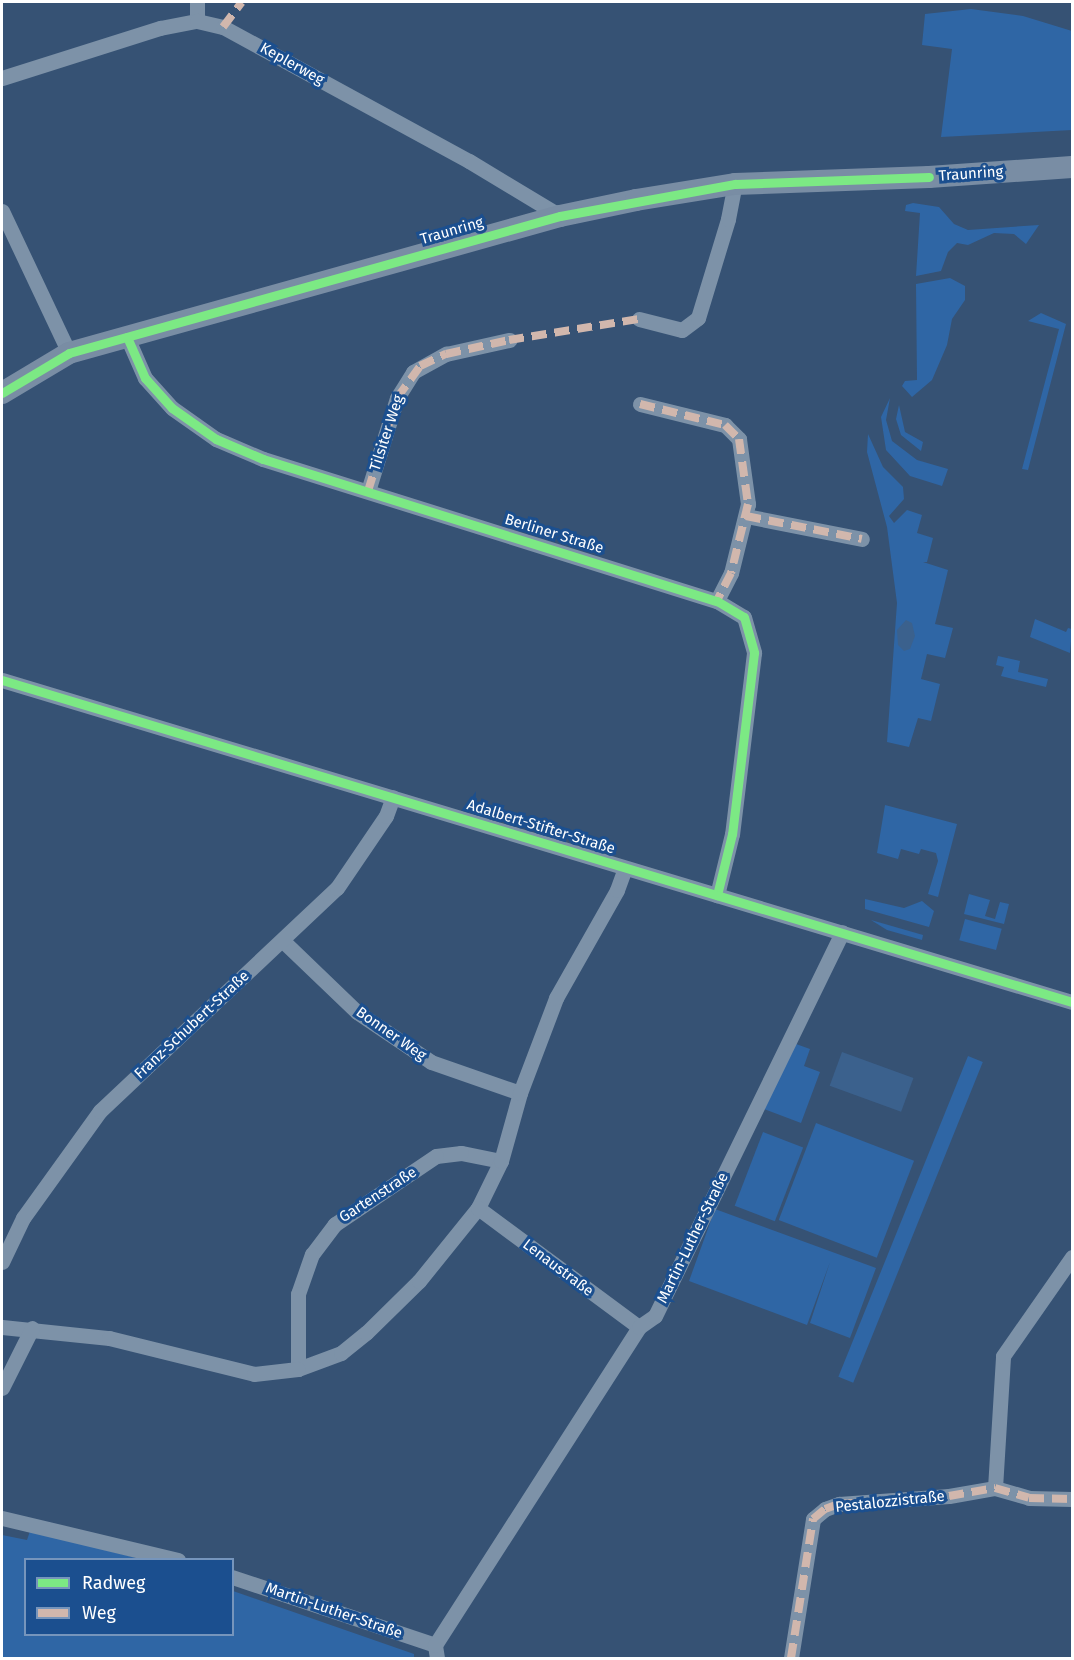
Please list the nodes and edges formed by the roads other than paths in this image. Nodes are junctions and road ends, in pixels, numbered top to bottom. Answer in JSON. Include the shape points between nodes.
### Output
{"nodes":[{"id":1,"x":197,"y":2,"type":"edge"},
{"id":2,"x":197,"y":21,"type":"junction"},
{"id":3,"x":2,"y":78,"type":"edge"},
{"id":4,"x":1072,"y":167,"type":"edge"},
{"id":5,"x":735,"y":184,"type":"junction"},
{"id":6,"x":2,"y":211,"type":"edge"},
{"id":7,"x":560,"y":216,"type":"junction"},
{"id":8,"x":639,"y":318,"type":"dead end"},
{"id":9,"x":127,"y":337,"type":"junction"},
{"id":10,"x":509,"y":340,"type":"dead end"},
{"id":11,"x":69,"y":353,"type":"junction"},
{"id":12,"x":2,"y":393,"type":"edge"},
{"id":13,"x":640,"y":404,"type":"dead end"},
{"id":14,"x":368,"y":491,"type":"junction"},
{"id":15,"x":746,"y":516,"type":"junction"},
{"id":16,"x":862,"y":539,"type":"dead end"},
{"id":17,"x":717,"y":601,"type":"junction"},
{"id":18,"x":2,"y":680,"type":"edge"},
{"id":19,"x":393,"y":797,"type":"junction"},
{"id":20,"x":625,"y":868,"type":"junction"},
{"id":21,"x":717,"y":895,"type":"junction"},
{"id":22,"x":842,"y":932,"type":"junction"},
{"id":23,"x":283,"y":940,"type":"junction"},
{"id":24,"x":1072,"y":1002,"type":"edge"},
{"id":25,"x":520,"y":1094,"type":"junction"},
{"id":26,"x":501,"y":1161,"type":"junction"},
{"id":27,"x":478,"y":1208,"type":"junction"},
{"id":28,"x":1072,"y":1257,"type":"edge"},
{"id":29,"x":2,"y":1262,"type":"edge"},
{"id":30,"x":2,"y":1327,"type":"edge"},
{"id":31,"x":639,"y":1327,"type":"junction"},
{"id":32,"x":32,"y":1328,"type":"junction"},
{"id":33,"x":297,"y":1370,"type":"junction"},
{"id":34,"x":2,"y":1388,"type":"edge"},
{"id":35,"x":995,"y":1488,"type":"junction"},
{"id":36,"x":1072,"y":1499,"type":"edge"},
{"id":37,"x":2,"y":1518,"type":"edge"},
{"id":38,"x":170,"y":1558,"type":"edge"},
{"id":39,"x":234,"y":1578,"type":"edge"},
{"id":40,"x":436,"y":1652,"type":"edge"},
{"id":41,"x":791,"y":1659,"type":"edge"}],
"edges":[{"from":1,"to":2,"type":"street"},
{"from":2,"to":3,"type":"street","via":[[116,41]]},
{"from":2,"to":7,"type":"street","name":"Keplerweg","via":[[233,32],[469,161]]},
{"from":4,"to":5,"type":"street","name":"Traunring"},
{"from":5,"to":7,"type":"street","name":"Traunring"},
{"from":5,"to":8,"type":"street","via":[[698,318],[682,330]]},
{"from":6,"to":11,"type":"street"},
{"from":7,"to":9,"type":"street","name":"Traunring"},
{"from":9,"to":11,"type":"street","name":"Traunring"},
{"from":9,"to":14,"type":"street","name":"Berliner Straße","via":[[145,378],[199,430],[263,459]]},
{"from":10,"to":14,"type":"street","name":"Tilsiter Weg","via":[[446,354],[413,372],[397,398]]},
{"from":11,"to":12,"type":"street","name":"Traunring"},
{"from":13,"to":15,"type":"street","via":[[725,425],[739,438],[746,471]]},
{"from":14,"to":17,"type":"street","name":"Berliner Straße"},
{"from":15,"to":16,"type":"street"},
{"from":15,"to":17,"type":"street","via":[[731,573]]},
{"from":17,"to":21,"type":"street","name":"Berliner Straße","via":[[744,617],[754,653],[732,834]]},
{"from":18,"to":19,"type":"street","name":"Adalbert-Stifter-Straße"},
{"from":19,"to":20,"type":"street","name":"Adalbert-Stifter-Straße"},
{"from":19,"to":23,"type":"street","name":"Franz-Schubert-Straße","via":[[386,816],[337,888]]},
{"from":20,"to":21,"type":"street","name":"Adalbert-Stifter-Straße"},
{"from":20,"to":25,"type":"street","via":[[617,890],[556,998]]},
{"from":21,"to":22,"type":"street","name":"Adalbert-Stifter-Straße"},
{"from":22,"to":24,"type":"street","name":"Adalbert-Stifter-Straße"},
{"from":22,"to":31,"type":"street","name":"Martin-Luther-Straße","via":[[655,1316]]},
{"from":23,"to":25,"type":"street","name":"Bonner Weg","via":[[357,1012],[431,1062]]},
{"from":23,"to":29,"type":"street","name":"Franz-Schubert-Straße","via":[[100,1112],[23,1218]]},
{"from":25,"to":26,"type":"street"},
{"from":26,"to":27,"type":"street"},
{"from":26,"to":33,"type":"street","name":"Gartenstraße","via":[[461,1153],[436,1156],[335,1224],[312,1254],[298,1294]]},
{"from":27,"to":31,"type":"street","name":"Lenaustraße"},
{"from":27,"to":33,"type":"street","via":[[419,1281],[366,1333],[341,1353]]},
{"from":28,"to":35,"type":"street","via":[[1003,1356]]},
{"from":30,"to":32,"type":"street"},
{"from":31,"to":40,"type":"street","name":"Martin-Luther-Straße"},
{"from":32,"to":33,"type":"street","via":[[109,1338],[254,1374]]},
{"from":32,"to":34,"type":"street"},
{"from":35,"to":36,"type":"street","name":"Pestalozzistraße","via":[[1029,1498]]},
{"from":35,"to":41,"type":"street","name":"Pestalozzistraße","via":[[949,1496],[839,1504],[813,1519]]},
{"from":37,"to":38,"type":"street"},
{"from":39,"to":40,"type":"street","name":"Martin-Luther-Straße"}]}
